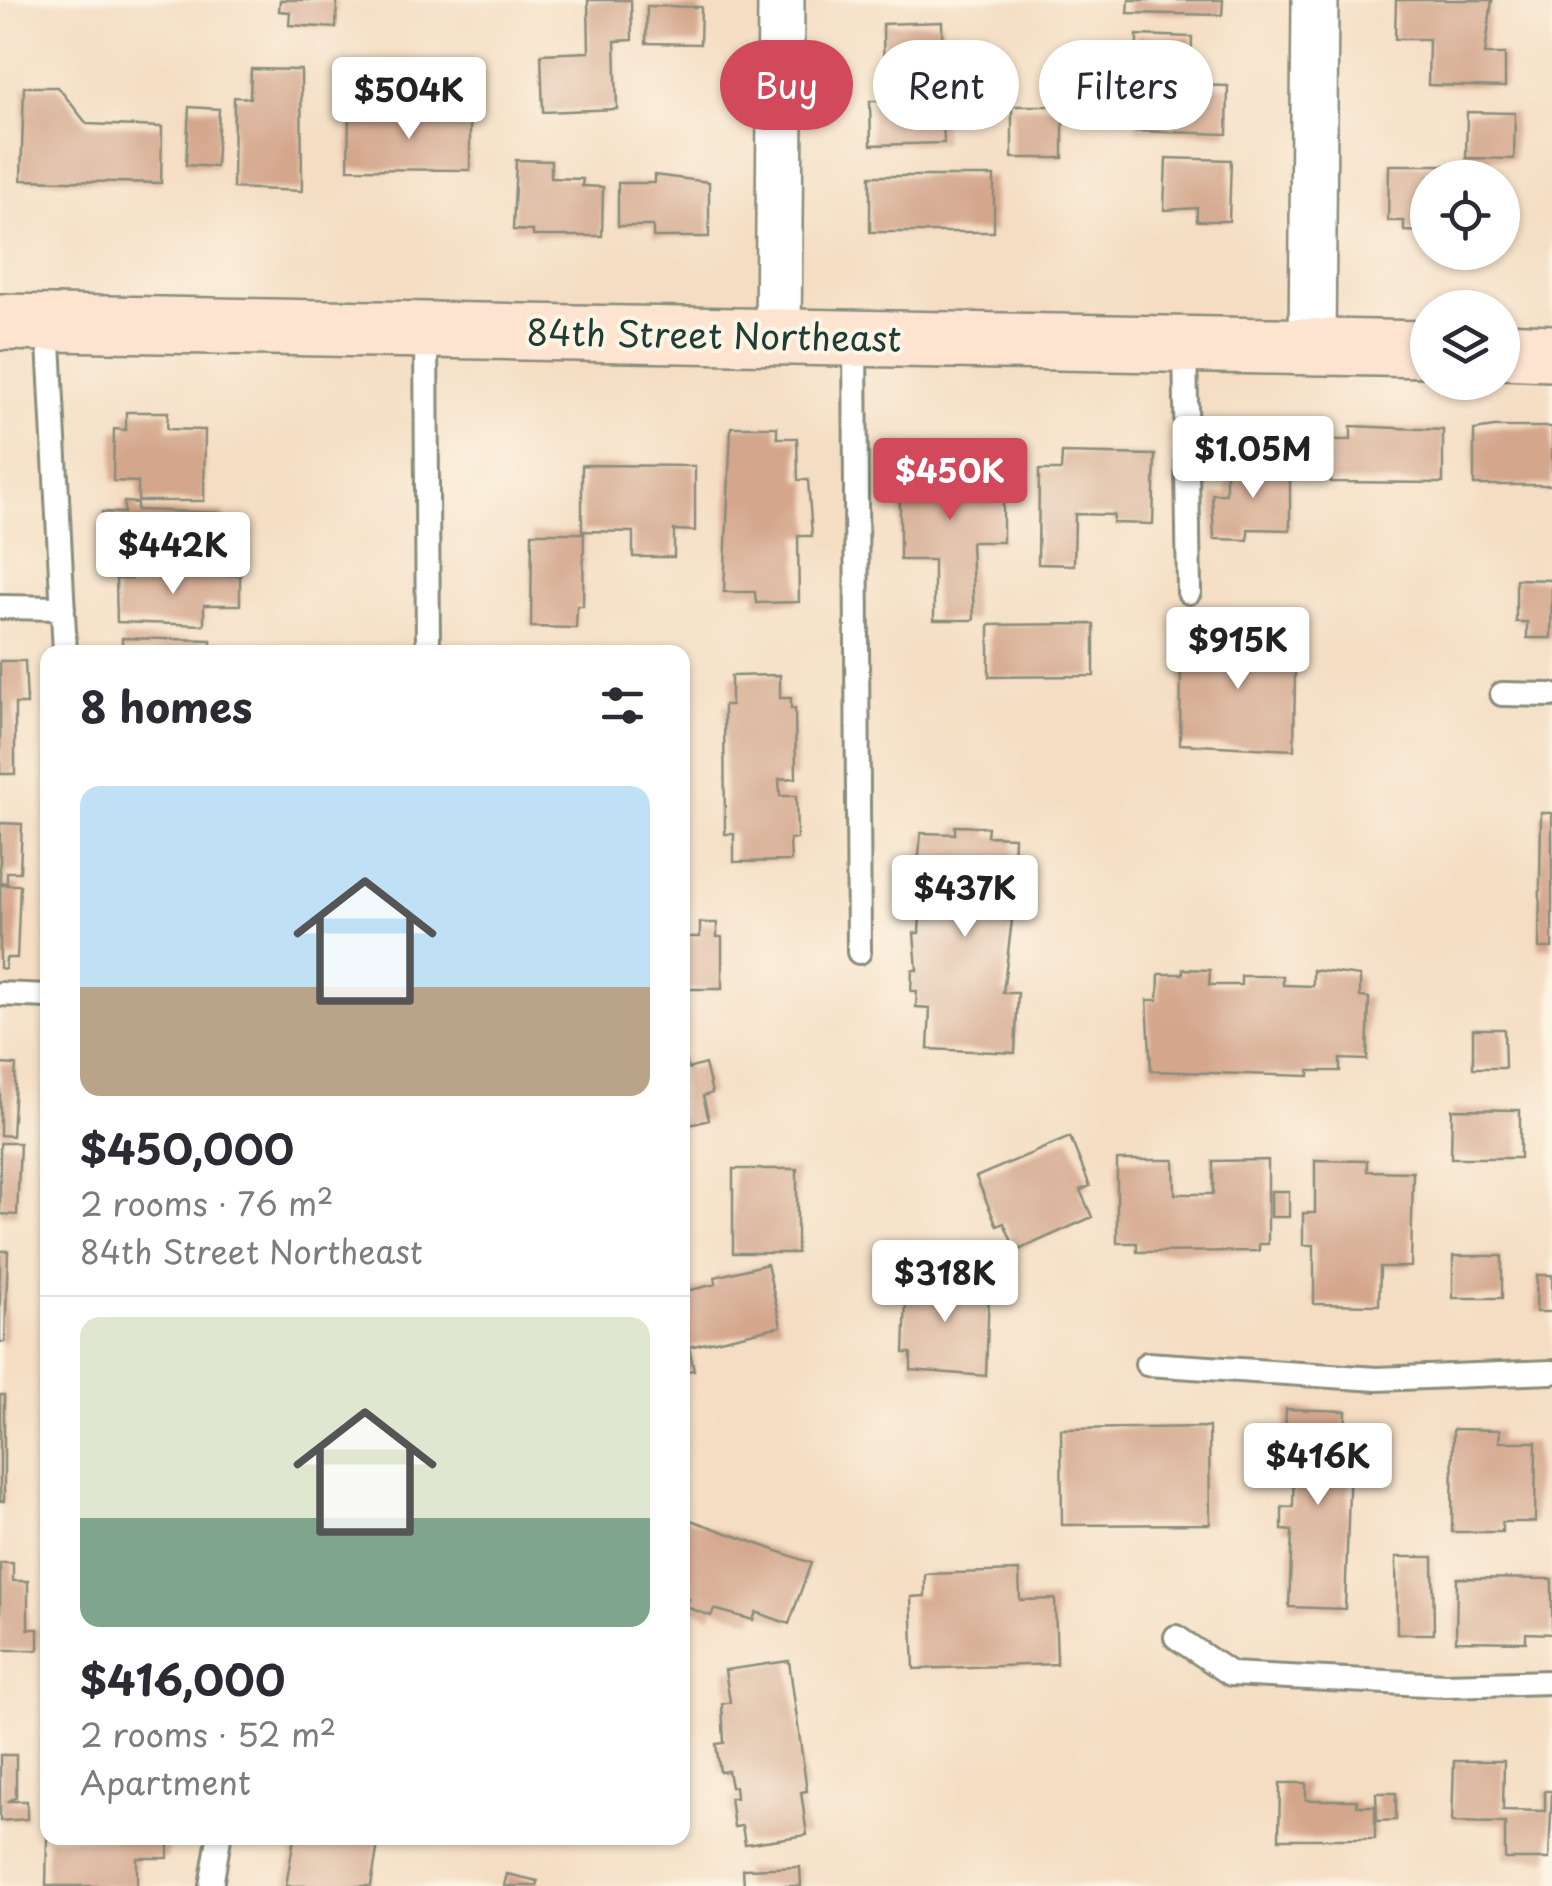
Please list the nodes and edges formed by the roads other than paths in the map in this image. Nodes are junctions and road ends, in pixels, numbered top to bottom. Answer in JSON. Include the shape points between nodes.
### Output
{"nodes":[{"id":1,"x":781,"y":0,"type":"edge"},
{"id":2,"x":1315,"y":0,"type":"edge"},
{"id":3,"x":24,"y":322,"type":"edge"},
{"id":4,"x":426,"y":329,"type":"junction"},
{"id":5,"x":778,"y":336,"type":"junction"},
{"id":6,"x":855,"y":337,"type":"junction"},
{"id":7,"x":1185,"y":343,"type":"junction"},
{"id":8,"x":1312,"y":345,"type":"junction"},
{"id":9,"x":1410,"y":348,"type":"edge"},
{"id":10,"x":1520,"y":351,"type":"edge"},
{"id":11,"x":1552,"y":352,"type":"edge"},
{"id":12,"x":1189,"y":592,"type":"dead end"},
{"id":13,"x":0,"y":607,"type":"edge"},
{"id":14,"x":64,"y":608,"type":"junction"},
{"id":15,"x":65,"y":645,"type":"edge"},
{"id":16,"x":428,"y":645,"type":"edge"},
{"id":17,"x":1502,"y":694,"type":"dead end"},
{"id":18,"x":1552,"y":695,"type":"edge"},
{"id":19,"x":859,"y":952,"type":"dead end"},
{"id":20,"x":0,"y":994,"type":"edge"},
{"id":21,"x":40,"y":996,"type":"edge"},
{"id":22,"x":1147,"y":1364,"type":"dead end"},
{"id":23,"x":1552,"y":1372,"type":"edge"},
{"id":24,"x":1176,"y":1637,"type":"dead end"},
{"id":25,"x":1552,"y":1682,"type":"edge"},
{"id":26,"x":218,"y":1845,"type":"edge"},
{"id":27,"x":211,"y":1886,"type":"edge"}],
"edges":[{"from":1,"to":5,"type":"street"},
{"from":2,"to":8,"type":"street"},
{"from":3,"to":4,"type":"street","name":"84th Street Northeast"},
{"from":3,"to":14,"type":"lane"},
{"from":4,"to":5,"type":"street","name":"84th Street Northeast"},
{"from":4,"to":16,"type":"lane"},
{"from":5,"to":6,"type":"street","name":"84th Street Northeast"},
{"from":6,"to":7,"type":"street","name":"84th Street Northeast"},
{"from":6,"to":19,"type":"lane"},
{"from":7,"to":8,"type":"street","name":"84th Street Northeast"},
{"from":7,"to":12,"type":"lane"},
{"from":8,"to":9,"type":"street","name":"84th Street Northeast"},
{"from":10,"to":11,"type":"street"},
{"from":13,"to":14,"type":"lane"},
{"from":14,"to":15,"type":"lane"},
{"from":17,"to":18,"type":"lane"},
{"from":20,"to":21,"type":"lane"},
{"from":22,"to":23,"type":"lane","via":[[1378,1378]]},
{"from":24,"to":25,"type":"lane","via":[[1231,1674],[1446,1685]]},
{"from":26,"to":27,"type":"lane"}]}
